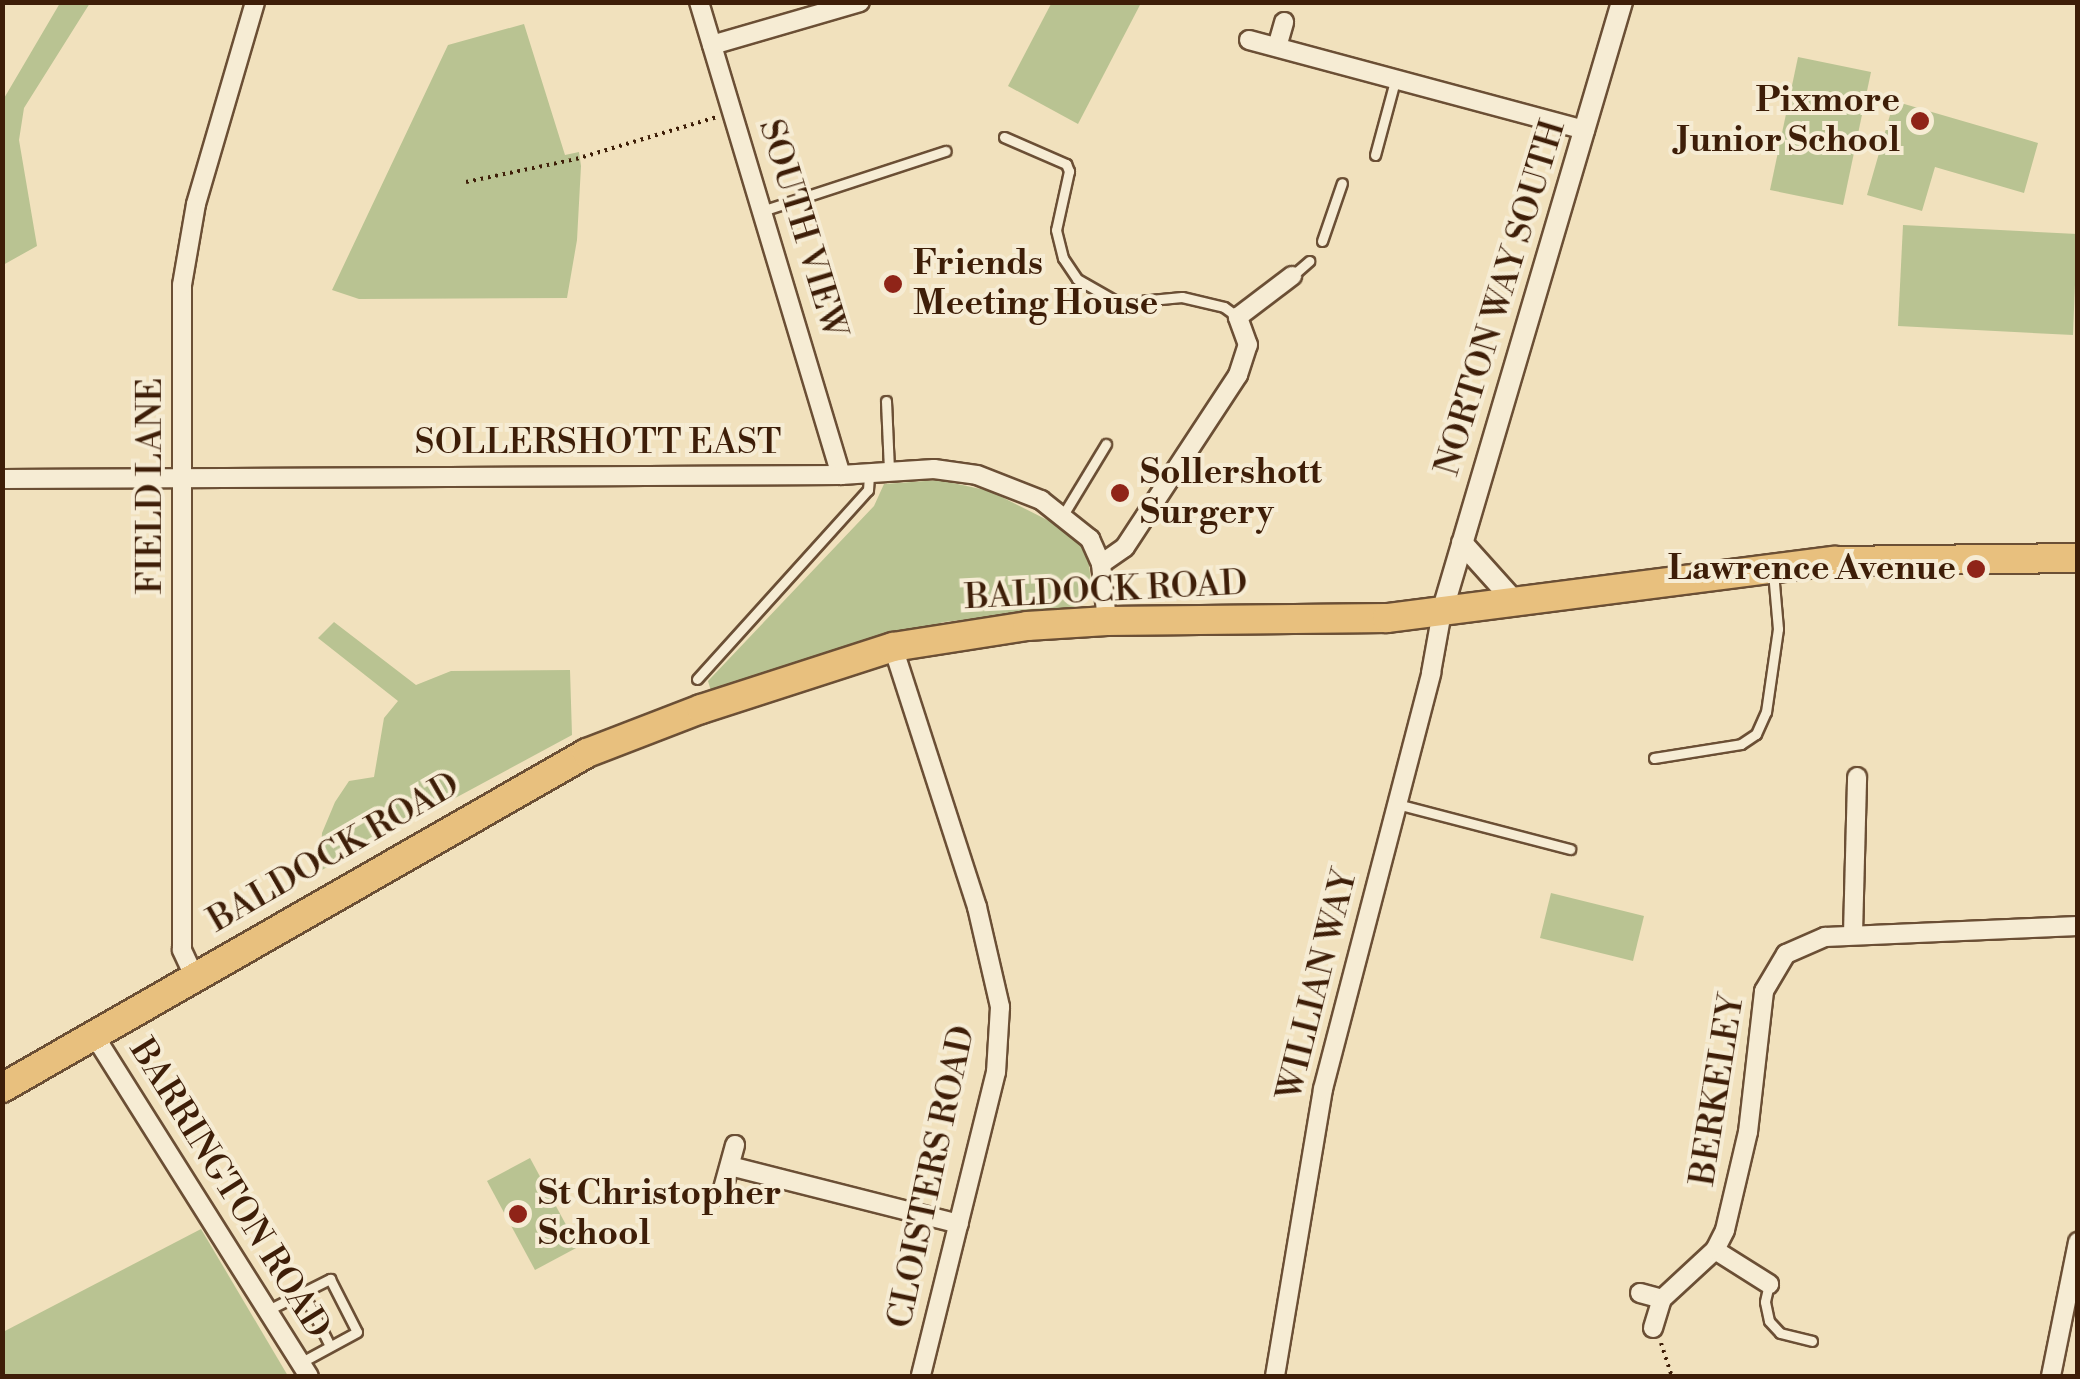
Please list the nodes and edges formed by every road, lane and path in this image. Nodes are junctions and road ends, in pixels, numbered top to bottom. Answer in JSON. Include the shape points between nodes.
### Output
{"nodes":[{"id":1,"x":255,"y":2,"type":"edge"},
{"id":2,"x":698,"y":2,"type":"edge"},
{"id":3,"x":860,"y":2,"type":"edge"},
{"id":4,"x":1622,"y":2,"type":"edge"},
{"id":5,"x":1284,"y":22,"type":"dead end"},
{"id":6,"x":1248,"y":40,"type":"dead end"},
{"id":7,"x":712,"y":45,"type":"junction"},
{"id":8,"x":1277,"y":47,"type":"junction"},
{"id":9,"x":1395,"y":81,"type":"junction"},
{"id":10,"x":732,"y":113,"type":"junction"},
{"id":11,"x":1586,"y":130,"type":"junction"},
{"id":12,"x":1004,"y":137,"type":"dead end"},
{"id":13,"x":946,"y":151,"type":"dead end"},
{"id":14,"x":1374,"y":155,"type":"dead end"},
{"id":15,"x":466,"y":182,"type":"dead end"},
{"id":16,"x":1342,"y":184,"type":"dead end"},
{"id":17,"x":765,"y":210,"type":"junction"},
{"id":18,"x":1322,"y":241,"type":"dead end"},
{"id":19,"x":1309,"y":261,"type":"dead end"},
{"id":20,"x":1292,"y":276,"type":"joint"},
{"id":21,"x":1238,"y":317,"type":"junction"},
{"id":22,"x":886,"y":401,"type":"dead end"},
{"id":23,"x":1106,"y":444,"type":"dead end"},
{"id":24,"x":890,"y":474,"type":"junction"},
{"id":25,"x":842,"y":475,"type":"junction"},
{"id":26,"x":870,"y":475,"type":"junction"},
{"id":27,"x":184,"y":477,"type":"junction"},
{"id":28,"x":2,"y":479,"type":"edge"},
{"id":29,"x":1062,"y":516,"type":"junction"},
{"id":30,"x":1462,"y":543,"type":"junction"},
{"id":31,"x":2078,"y":558,"type":"edge"},
{"id":32,"x":1101,"y":564,"type":"junction"},
{"id":33,"x":1772,"y":566,"type":"junction"},
{"id":34,"x":1516,"y":603,"type":"junction"},
{"id":35,"x":1442,"y":612,"type":"junction"},
{"id":36,"x":1107,"y":620,"type":"junction"},
{"id":37,"x":893,"y":647,"type":"junction"},
{"id":38,"x":698,"y":679,"type":"dead end"},
{"id":39,"x":1654,"y":758,"type":"dead end"},
{"id":40,"x":1856,"y":777,"type":"dead end"},
{"id":41,"x":1397,"y":804,"type":"junction"},
{"id":42,"x":1570,"y":849,"type":"dead end"},
{"id":43,"x":2078,"y":926,"type":"edge"},
{"id":44,"x":1853,"y":934,"type":"junction"},
{"id":45,"x":194,"y":976,"type":"junction"},
{"id":46,"x":94,"y":1035,"type":"junction"},
{"id":47,"x":2,"y":1088,"type":"edge"},
{"id":48,"x":735,"y":1145,"type":"dead end"},
{"id":49,"x":730,"y":1166,"type":"junction"},
{"id":50,"x":721,"y":1196,"type":"dead end"},
{"id":51,"x":958,"y":1224,"type":"junction"},
{"id":52,"x":2078,"y":1242,"type":"edge"},
{"id":53,"x":1715,"y":1250,"type":"junction"},
{"id":54,"x":1769,"y":1284,"type":"joint"},
{"id":55,"x":304,"y":1292,"type":"junction"},
{"id":56,"x":1640,"y":1294,"type":"dead end"},
{"id":57,"x":1662,"y":1298,"type":"junction"},
{"id":58,"x":266,"y":1311,"type":"junction"},
{"id":59,"x":1653,"y":1328,"type":"joint"},
{"id":60,"x":1812,"y":1341,"type":"dead end"},
{"id":61,"x":330,"y":1346,"type":"junction"},
{"id":62,"x":304,"y":1370,"type":"edge"},
{"id":63,"x":921,"y":1376,"type":"edge"},
{"id":64,"x":1275,"y":1376,"type":"edge"},
{"id":65,"x":1672,"y":1376,"type":"edge"},
{"id":66,"x":2051,"y":1376,"type":"edge"}],
"edges":[{"from":1,"to":27,"type":"street","name":"FIELD LANE","via":[[196,204],[182,286]]},
{"from":2,"to":7,"type":"street","name":"SOUTH VIEW"},
{"from":3,"to":7,"type":"street"},
{"from":4,"to":11,"type":"street","name":"NORTON WAY SOUTH"},
{"from":5,"to":8,"type":"street"},
{"from":6,"to":8,"type":"street"},
{"from":7,"to":10,"type":"street","name":"SOUTH VIEW"},
{"from":8,"to":9,"type":"street"},
{"from":9,"to":11,"type":"street"},
{"from":9,"to":14,"type":"lane"},
{"from":10,"to":15,"type":"path","via":[[576,159]]},
{"from":10,"to":17,"type":"street","name":"SOUTH VIEW"},
{"from":11,"to":30,"type":"street","name":"NORTON WAY SOUTH"},
{"from":12,"to":21,"type":"lane","via":[[1066,164],[1056,230],[1077,278],[1119,302],[1182,297]]},
{"from":13,"to":17,"type":"lane"},
{"from":16,"to":18,"type":"lane"},
{"from":17,"to":25,"type":"street","name":"SOUTH VIEW"},
{"from":19,"to":20,"type":"lane"},
{"from":20,"to":21,"type":"street"},
{"from":21,"to":32,"type":"street","via":[[1248,346],[1238,375],[1125,547]]},
{"from":22,"to":24,"type":"lane"},
{"from":23,"to":29,"type":"lane"},
{"from":24,"to":26,"type":"street","name":"SOLLERSHOTT EAST"},
{"from":24,"to":29,"type":"street","name":"SOLLERSHOTT EAST","via":[[934,469],[977,475],[1041,500]]},
{"from":25,"to":26,"type":"street","name":"SOLLERSHOTT EAST"},
{"from":25,"to":27,"type":"street","name":"SOLLERSHOTT EAST"},
{"from":26,"to":38,"type":"lane","via":[[868,490]]},
{"from":27,"to":28,"type":"street","name":"SOLLERSHOTT EAST"},
{"from":27,"to":45,"type":"street","name":"FIELD LANE","via":[[182,950]]},
{"from":29,"to":32,"type":"street","name":"SOLLERSHOTT EAST","via":[[1098,550]]},
{"from":30,"to":34,"type":"street"},
{"from":30,"to":35,"type":"street","name":"NORTON WAY SOUTH"},
{"from":31,"to":33,"type":"main road","name":"BALDOCK ROAD"},
{"from":32,"to":36,"type":"street"},
{"from":33,"to":34,"type":"main road","name":"BALDOCK ROAD"},
{"from":33,"to":39,"type":"lane","via":[[1778,628],[1766,712],[1756,734],[1741,744]]},
{"from":34,"to":35,"type":"main road","name":"BALDOCK ROAD"},
{"from":35,"to":36,"type":"main road","name":"BALDOCK ROAD"},
{"from":35,"to":41,"type":"street","name":"WILLIAN WAY"},
{"from":36,"to":37,"type":"main road","name":"BALDOCK ROAD"},
{"from":37,"to":45,"type":"main road","name":"BALDOCK ROAD","via":[[587,753]]},
{"from":37,"to":51,"type":"street","name":"CLOISTERS ROAD","via":[[977,907],[1000,1007],[996,1072]]},
{"from":40,"to":44,"type":"street"},
{"from":41,"to":42,"type":"lane"},
{"from":41,"to":64,"type":"street","name":"WILLIAN WAY","via":[[1323,1089]]},
{"from":43,"to":44,"type":"street","name":"BERKELEY"},
{"from":44,"to":53,"type":"street","name":"BERKELEY","via":[[1799,945],[1770,978],[1742,1170]]},
{"from":45,"to":46,"type":"main road","name":"BALDOCK ROAD"},
{"from":46,"to":47,"type":"main road","name":"BALDOCK ROAD"},
{"from":46,"to":58,"type":"street","name":"BARRINGTON ROAD"},
{"from":48,"to":49,"type":"street"},
{"from":49,"to":50,"type":"street"},
{"from":49,"to":51,"type":"street"},
{"from":51,"to":63,"type":"street","name":"CLOISTERS ROAD"},
{"from":52,"to":66,"type":"street"},
{"from":53,"to":54,"type":"street"},
{"from":53,"to":57,"type":"street","name":"BERKELEY"},
{"from":54,"to":60,"type":"lane","via":[[1769,1321],[1780,1332]]},
{"from":55,"to":58,"type":"lane"},
{"from":55,"to":61,"type":"lane"},
{"from":55,"to":61,"type":"lane","via":[[330,1279],[357,1332]]},
{"from":56,"to":57,"type":"street"},
{"from":57,"to":59,"type":"street"},
{"from":58,"to":62,"type":"street","name":"BARRINGTON ROAD"},
{"from":59,"to":65,"type":"path","via":[[1662,1332],[1662,1356]]},
{"from":61,"to":62,"type":"lane"}]}
